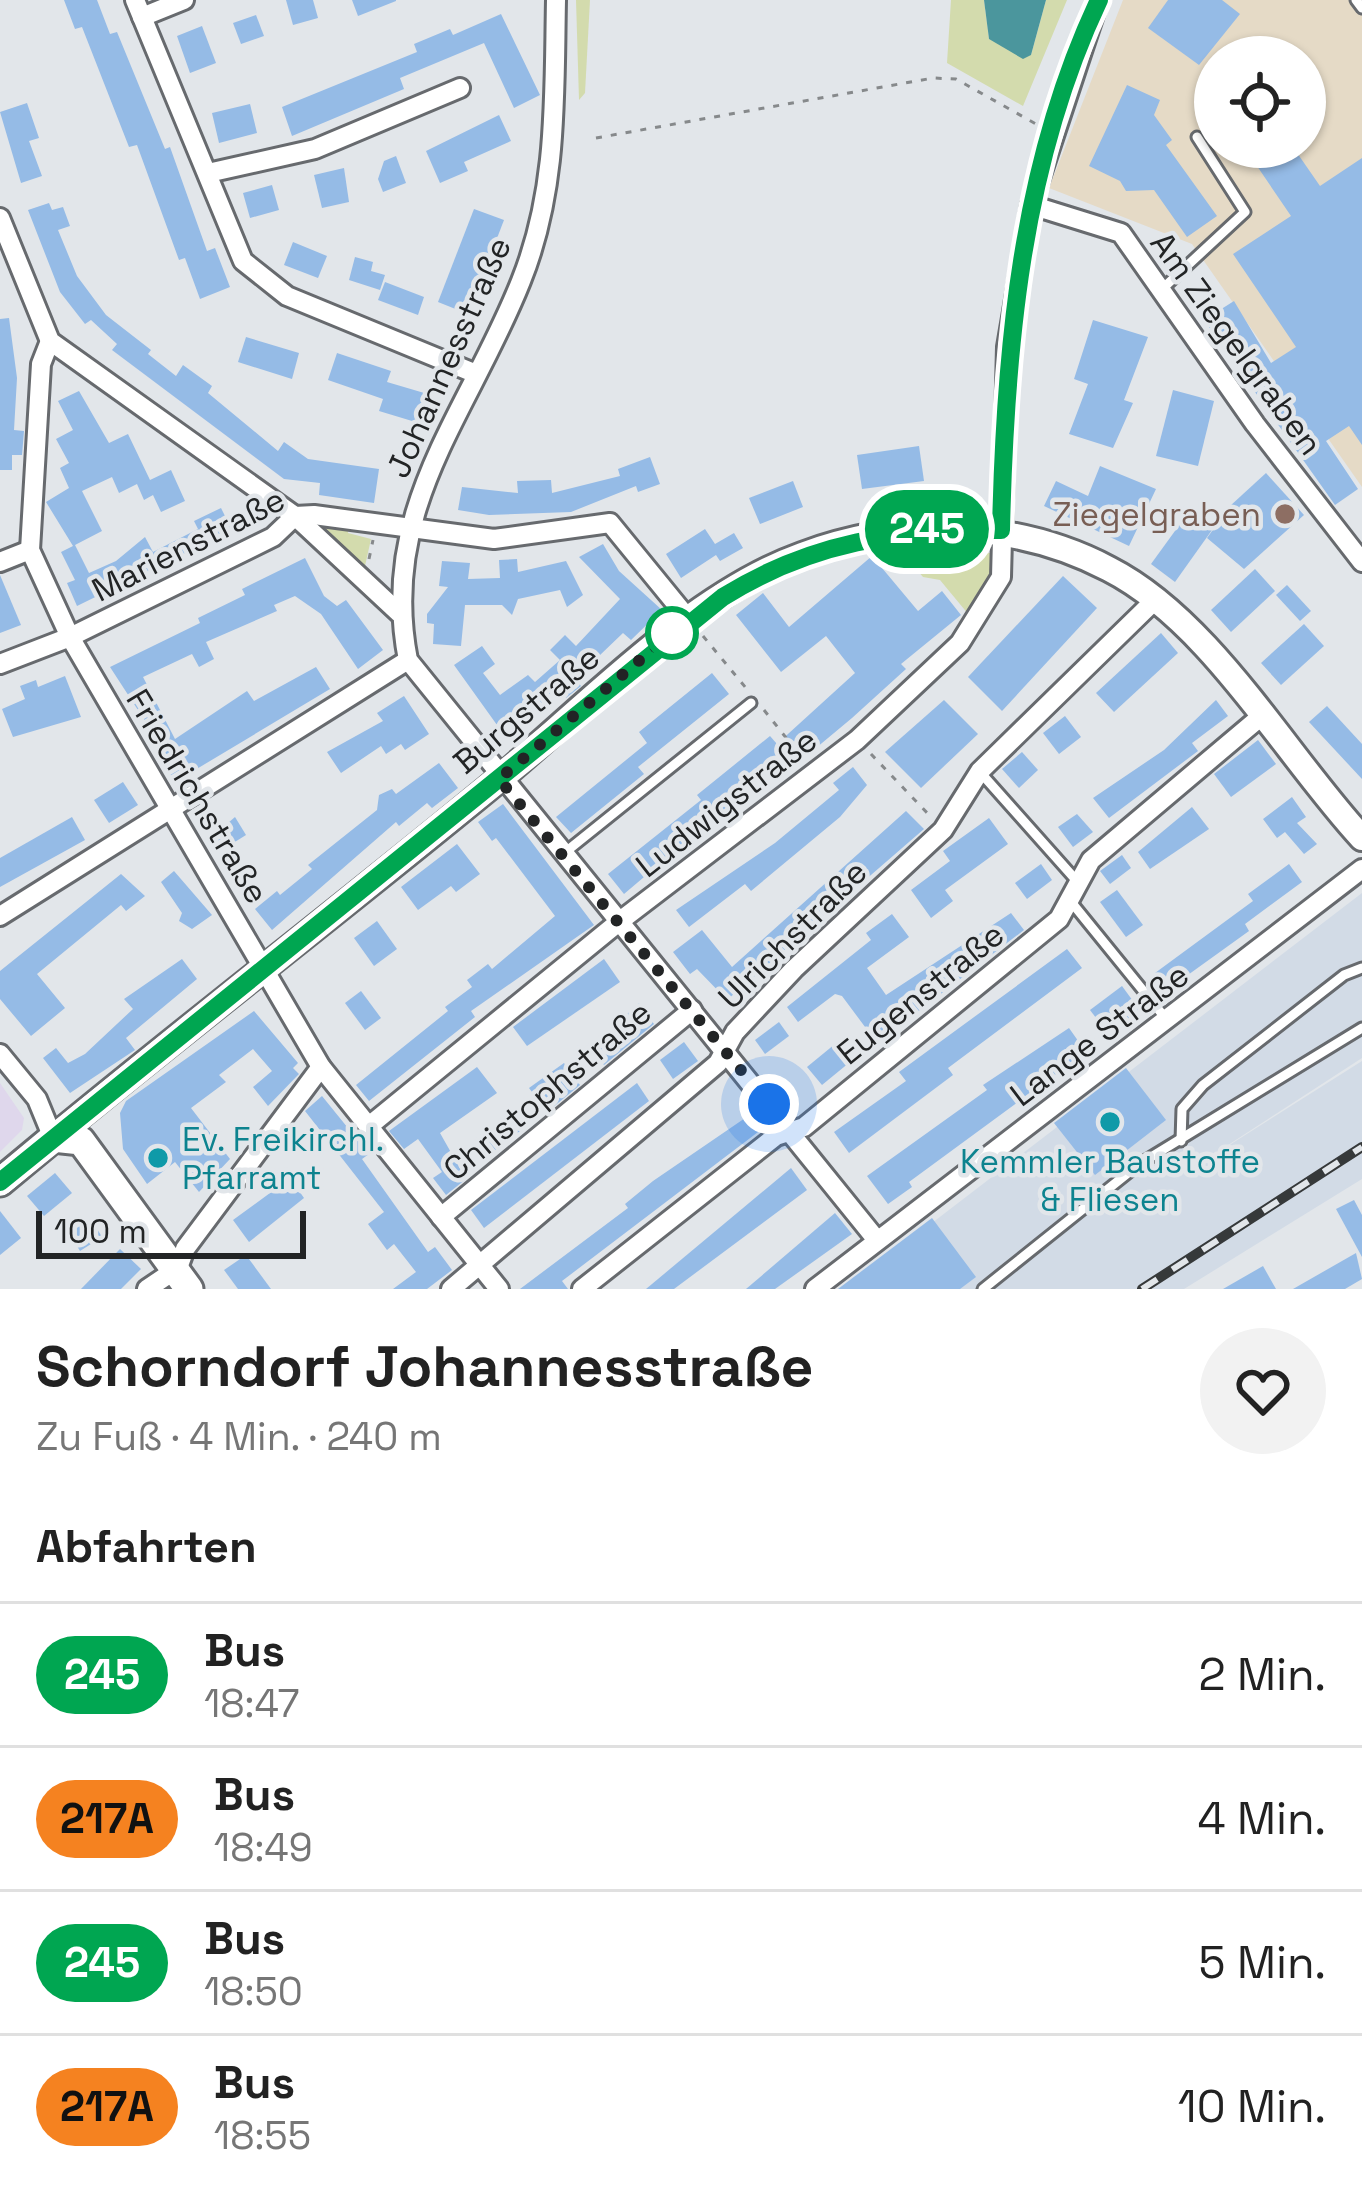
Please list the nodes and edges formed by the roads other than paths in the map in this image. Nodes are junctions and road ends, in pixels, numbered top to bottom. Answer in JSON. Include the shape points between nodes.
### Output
{"nodes":[{"id":1,"x":184,"y":0,"type":"edge"},
{"id":2,"x":556,"y":0,"type":"edge"},
{"id":3,"x":1099,"y":0,"type":"edge"},
{"id":4,"x":1357,"y":0,"type":"edge"},
{"id":5,"x":139,"y":8,"type":"edge"},
{"id":6,"x":1362,"y":8,"type":"edge"},
{"id":7,"x":460,"y":88,"type":"dead end"},
{"id":8,"x":1217,"y":168,"type":"edge"},
{"id":9,"x":208,"y":172,"type":"junction"},
{"id":10,"x":1031,"y":205,"type":"junction"},
{"id":11,"x":0,"y":218,"type":"edge"},
{"id":12,"x":5,"y":249,"type":"edge"},
{"id":13,"x":1161,"y":290,"type":"junction"},
{"id":14,"x":50,"y":341,"type":"junction"},
{"id":15,"x":474,"y":373,"type":"junction"},
{"id":16,"x":295,"y":517,"type":"junction"},
{"id":17,"x":410,"y":525,"type":"junction"},
{"id":18,"x":1001,"y":530,"type":"junction"},
{"id":19,"x":30,"y":550,"type":"junction"},
{"id":20,"x":0,"y":562,"type":"edge"},
{"id":21,"x":1362,"y":562,"type":"edge"},
{"id":22,"x":404,"y":567,"type":"junction"},
{"id":23,"x":364,"y":579,"type":"junction"},
{"id":24,"x":1156,"y":600,"type":"junction"},
{"id":25,"x":399,"y":614,"type":"junction"},
{"id":26,"x":690,"y":621,"type":"junction"},
{"id":27,"x":70,"y":638,"type":"junction"},
{"id":28,"x":408,"y":660,"type":"junction"},
{"id":29,"x":0,"y":664,"type":"edge"},
{"id":30,"x":751,"y":704,"type":"dead end"},
{"id":31,"x":1265,"y":713,"type":"junction"},
{"id":32,"x":980,"y":772,"type":"junction"},
{"id":33,"x":499,"y":779,"type":"junction"},
{"id":34,"x":172,"y":808,"type":"junction"},
{"id":35,"x":1362,"y":838,"type":"edge"},
{"id":36,"x":563,"y":854,"type":"junction"},
{"id":37,"x":1362,"y":869,"type":"edge"},
{"id":38,"x":1076,"y":880,"type":"junction"},
{"id":39,"x":1072,"y":903,"type":"junction"},
{"id":40,"x":0,"y":916,"type":"edge"},
{"id":41,"x":620,"y":921,"type":"junction"},
{"id":42,"x":1362,"y":968,"type":"edge"},
{"id":43,"x":268,"y":970,"type":"junction"},
{"id":44,"x":692,"y":1010,"type":"junction"},
{"id":45,"x":1167,"y":1020,"type":"junction"},
{"id":46,"x":1362,"y":1028,"type":"edge"},
{"id":47,"x":724,"y":1050,"type":"junction"},
{"id":48,"x":0,"y":1054,"type":"edge"},
{"id":49,"x":321,"y":1067,"type":"junction"},
{"id":50,"x":369,"y":1126,"type":"junction"},
{"id":51,"x":790,"y":1131,"type":"junction"},
{"id":52,"x":67,"y":1140,"type":"junction"},
{"id":53,"x":1181,"y":1141,"type":"junction"},
{"id":54,"x":0,"y":1182,"type":"edge"},
{"id":55,"x":0,"y":1202,"type":"edge"},
{"id":56,"x":441,"y":1217,"type":"junction"},
{"id":57,"x":876,"y":1239,"type":"junction"},
{"id":58,"x":479,"y":1265,"type":"junction"},
{"id":59,"x":184,"y":1279,"type":"edge"},
{"id":60,"x":147,"y":1289,"type":"edge"},
{"id":61,"x":451,"y":1289,"type":"edge"},
{"id":62,"x":499,"y":1289,"type":"edge"},
{"id":63,"x":582,"y":1289,"type":"edge"},
{"id":64,"x":814,"y":1289,"type":"edge"},
{"id":65,"x":983,"y":1289,"type":"edge"}],
"edges":[{"from":1,"to":5,"type":"street"},
{"from":2,"to":15,"type":"street","name":"Johannesstraße","via":[[558,104],[546,196],[521,281]]},
{"from":3,"to":10,"type":"street","name":"Ludwigstraße"},
{"from":4,"to":6,"type":"lane"},
{"from":5,"to":9,"type":"street"},
{"from":7,"to":9,"type":"street","via":[[315,149]]},
{"from":8,"to":13,"type":"lane","via":[[1245,212]]},
{"from":9,"to":15,"type":"street","via":[[242,261],[287,296]]},
{"from":10,"to":13,"type":"street","name":"Am Ziegelgraben","via":[[1121,233]]},
{"from":10,"to":18,"type":"street","name":"Ludwigstraße","via":[[1007,347]]},
{"from":11,"to":12,"type":"street"},
{"from":12,"to":14,"type":"street"},
{"from":13,"to":21,"type":"street","name":"Am Ziegelgraben"},
{"from":14,"to":16,"type":"street"},
{"from":14,"to":19,"type":"street","name":"Friedrichstraße","via":[[41,364]]},
{"from":15,"to":17,"type":"street","name":"Johannesstraße"},
{"from":16,"to":17,"type":"street","name":"Marienstraße"},
{"from":16,"to":23,"type":"street"},
{"from":16,"to":27,"type":"street","name":"Marienstraße","via":[[273,537]]},
{"from":17,"to":22,"type":"street","name":"Johannesstraße"},
{"from":17,"to":26,"type":"street","name":"Johannesstraße","via":[[494,538],[610,523]]},
{"from":18,"to":24,"type":"street","name":"Burgstraße","via":[[1111,569]]},
{"from":18,"to":26,"type":"street","name":"Burgstraße","via":[[922,529],[840,543],[759,574]]},
{"from":18,"to":41,"type":"street","name":"Ludwigstraße","via":[[1000,577],[960,643],[857,740]]},
{"from":19,"to":20,"type":"street"},
{"from":19,"to":27,"type":"street","name":"Friedrichstraße"},
{"from":22,"to":23,"type":"street"},
{"from":22,"to":25,"type":"street","name":"Johannesstraße"},
{"from":23,"to":25,"type":"street"},
{"from":24,"to":31,"type":"street","name":"Burgstraße"},
{"from":24,"to":32,"type":"street","name":"Ulrichstraße"},
{"from":25,"to":28,"type":"street","name":"Johannesstraße"},
{"from":26,"to":33,"type":"street","name":"Burgstraße"},
{"from":27,"to":29,"type":"street","name":"Marienstraße"},
{"from":27,"to":34,"type":"street","name":"Friedrichstraße"},
{"from":28,"to":33,"type":"street","name":"Johannesstraße"},
{"from":28,"to":34,"type":"street"},
{"from":30,"to":36,"type":"lane"},
{"from":31,"to":35,"type":"street","name":"Burgstraße"},
{"from":31,"to":38,"type":"street"},
{"from":32,"to":38,"type":"lane"},
{"from":32,"to":47,"type":"street","name":"Ulrichstraße","via":[[943,830],[794,969]]},
{"from":33,"to":36,"type":"street","name":"Johannesstraße"},
{"from":33,"to":43,"type":"street","name":"Burgstraße"},
{"from":34,"to":40,"type":"street"},
{"from":34,"to":43,"type":"street","name":"Friedrichstraße"},
{"from":36,"to":41,"type":"street","name":"Johannesstraße"},
{"from":37,"to":45,"type":"street","name":"Lange Straße"},
{"from":38,"to":39,"type":"street"},
{"from":39,"to":45,"type":"lane"},
{"from":39,"to":51,"type":"street","name":"Eugenstraße"},
{"from":41,"to":44,"type":"street","name":"Johannesstraße"},
{"from":41,"to":50,"type":"street","name":"Ludwigstraße"},
{"from":42,"to":53,"type":"lane","via":[[1203,1085],[1182,1109]]},
{"from":43,"to":49,"type":"street","name":"Friedrichstraße"},
{"from":43,"to":52,"type":"street","name":"Burgstraße","via":[[107,1097]]},
{"from":44,"to":47,"type":"street","name":"Johannesstraße"},
{"from":44,"to":56,"type":"street","name":"Christophstraße"},
{"from":45,"to":57,"type":"street","name":"Lange Straße"},
{"from":46,"to":53,"type":"lane"},
{"from":47,"to":51,"type":"street","name":"Johannesstraße"},
{"from":47,"to":58,"type":"street","name":"Ulrichstraße","via":[[718,1064]]},
{"from":48,"to":52,"type":"street"},
{"from":49,"to":50,"type":"street","name":"Friedrichstraße"},
{"from":49,"to":59,"type":"street","via":[[185,1249]]},
{"from":50,"to":56,"type":"street","name":"Friedrichstraße"},
{"from":51,"to":57,"type":"street","name":"Johannesstraße"},
{"from":51,"to":63,"type":"street","name":"Eugenstraße"},
{"from":52,"to":54,"type":"main road","name":"Burgstraße"},
{"from":52,"to":55,"type":"main road","name":"Burgstraße"},
{"from":52,"to":59,"type":"main road"},
{"from":53,"to":65,"type":"lane"},
{"from":56,"to":58,"type":"street","name":"Friedrichstraße"},
{"from":57,"to":64,"type":"street","name":"Lange Straße"},
{"from":58,"to":61,"type":"street","name":"Ulrichstraße"},
{"from":58,"to":62,"type":"street","name":"Friedrichstraße"},
{"from":59,"to":60,"type":"street"}]}
